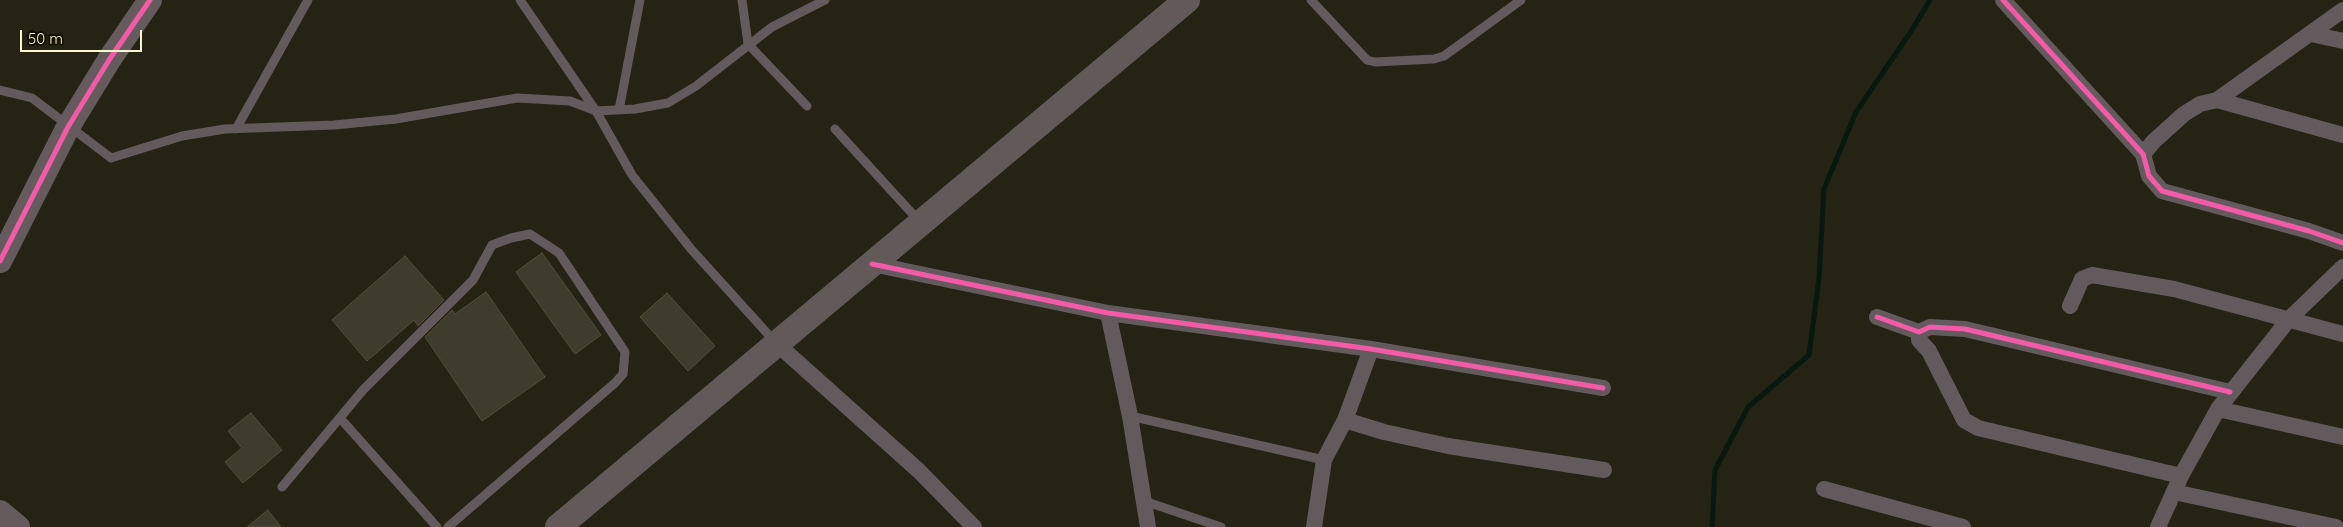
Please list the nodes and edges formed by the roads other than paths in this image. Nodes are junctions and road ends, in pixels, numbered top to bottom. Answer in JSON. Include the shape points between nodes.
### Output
{"nodes":[{"id":1,"x":150,"y":0,"type":"edge"},
{"id":2,"x":308,"y":0,"type":"edge"},
{"id":3,"x":520,"y":0,"type":"edge"},
{"id":4,"x":640,"y":0,"type":"edge"},
{"id":5,"x":742,"y":0,"type":"edge"},
{"id":6,"x":825,"y":0,"type":"edge"},
{"id":7,"x":1186,"y":0,"type":"edge"},
{"id":8,"x":1311,"y":0,"type":"edge"},
{"id":9,"x":1521,"y":0,"type":"edge"},
{"id":10,"x":2003,"y":0,"type":"edge"},
{"id":11,"x":2343,"y":10,"type":"edge"},
{"id":12,"x":2311,"y":34,"type":"junction"},
{"id":13,"x":2343,"y":41,"type":"edge"},
{"id":14,"x":748,"y":44,"type":"junction"},
{"id":15,"x":0,"y":90,"type":"edge"},
{"id":16,"x":2217,"y":100,"type":"junction"},
{"id":17,"x":807,"y":106,"type":"dead end"},
{"id":18,"x":619,"y":110,"type":"junction"},
{"id":19,"x":596,"y":111,"type":"junction"},
{"id":20,"x":68,"y":127,"type":"junction"},
{"id":21,"x":236,"y":129,"type":"junction"},
{"id":22,"x":835,"y":129,"type":"dead end"},
{"id":23,"x":2343,"y":136,"type":"edge"},
{"id":24,"x":2143,"y":154,"type":"junction"},
{"id":25,"x":921,"y":223,"type":"junction"},
{"id":26,"x":2343,"y":243,"type":"edge"},
{"id":27,"x":0,"y":261,"type":"edge"},
{"id":28,"x":872,"y":264,"type":"junction"},
{"id":29,"x":2343,"y":268,"type":"edge"},
{"id":30,"x":2070,"y":306,"type":"dead end"},
{"id":31,"x":1108,"y":313,"type":"junction"},
{"id":32,"x":1877,"y":317,"type":"dead end"},
{"id":33,"x":2289,"y":319,"type":"junction"},
{"id":34,"x":1919,"y":332,"type":"junction"},
{"id":35,"x":2343,"y":334,"type":"edge"},
{"id":36,"x":776,"y":343,"type":"junction"},
{"id":37,"x":1371,"y":349,"type":"junction"},
{"id":38,"x":1603,"y":388,"type":"dead end"},
{"id":39,"x":2230,"y":392,"type":"junction"},
{"id":40,"x":2218,"y":409,"type":"junction"},
{"id":41,"x":1130,"y":416,"type":"junction"},
{"id":42,"x":340,"y":418,"type":"junction"},
{"id":43,"x":1345,"y":420,"type":"junction"},
{"id":44,"x":2343,"y":437,"type":"edge"},
{"id":45,"x":1324,"y":460,"type":"junction"},
{"id":46,"x":1604,"y":470,"type":"dead end"},
{"id":47,"x":2181,"y":476,"type":"junction"},
{"id":48,"x":282,"y":487,"type":"dead end"},
{"id":49,"x":1824,"y":489,"type":"dead end"},
{"id":50,"x":2174,"y":492,"type":"junction"},
{"id":51,"x":1144,"y":501,"type":"junction"},
{"id":52,"x":0,"y":512,"type":"edge"},
{"id":53,"x":18,"y":527,"type":"edge"},
{"id":54,"x":437,"y":527,"type":"edge"},
{"id":55,"x":448,"y":527,"type":"edge"},
{"id":56,"x":558,"y":527,"type":"edge"},
{"id":57,"x":974,"y":527,"type":"edge"},
{"id":58,"x":1148,"y":527,"type":"edge"},
{"id":59,"x":1221,"y":527,"type":"edge"},
{"id":60,"x":1314,"y":527,"type":"edge"},
{"id":61,"x":1963,"y":527,"type":"edge"},
{"id":62,"x":2158,"y":527,"type":"edge"},
{"id":63,"x":2336,"y":527,"type":"edge"}],
"edges":[{"from":1,"to":20,"type":"street"},
{"from":2,"to":21,"type":"lane"},
{"from":3,"to":19,"type":"lane"},
{"from":4,"to":18,"type":"lane"},
{"from":5,"to":14,"type":"lane"},
{"from":6,"to":14,"type":"lane","via":[[772,27]]},
{"from":7,"to":25,"type":"main road"},
{"from":8,"to":9,"type":"lane","via":[[1367,60],[1375,62],[1444,56]]},
{"from":10,"to":24,"type":"street"},
{"from":11,"to":12,"type":"street"},
{"from":12,"to":13,"type":"street"},
{"from":12,"to":16,"type":"street"},
{"from":14,"to":17,"type":"lane"},
{"from":14,"to":18,"type":"lane","via":[[696,86],[668,103]]},
{"from":15,"to":20,"type":"lane","via":[[32,98]]},
{"from":16,"to":23,"type":"street"},
{"from":16,"to":24,"type":"street","via":[[2200,104],[2184,114]]},
{"from":18,"to":19,"type":"lane"},
{"from":19,"to":21,"type":"lane","via":[[570,102],[517,98],[334,126]]},
{"from":19,"to":36,"type":"lane","via":[[632,176],[691,249]]},
{"from":20,"to":21,"type":"lane","via":[[111,158],[182,136]]},
{"from":20,"to":27,"type":"street"},
{"from":22,"to":25,"type":"lane"},
{"from":24,"to":26,"type":"street","via":[[2149,176],[2162,191]]},
{"from":25,"to":28,"type":"main road"},
{"from":28,"to":31,"type":"street"},
{"from":28,"to":36,"type":"main road"},
{"from":29,"to":33,"type":"street"},
{"from":30,"to":33,"type":"street","via":[[2082,279],[2092,275],[2174,289]]},
{"from":31,"to":37,"type":"street"},
{"from":31,"to":41,"type":"street"},
{"from":32,"to":34,"type":"street"},
{"from":33,"to":35,"type":"street"},
{"from":33,"to":39,"type":"street"},
{"from":34,"to":39,"type":"street","via":[[1930,327],[1966,329]]},
{"from":34,"to":47,"type":"street","via":[[1919,340],[1930,351],[1964,420],[1971,424]]},
{"from":36,"to":56,"type":"main road"},
{"from":36,"to":57,"type":"street","via":[[919,471]]},
{"from":37,"to":38,"type":"street"},
{"from":37,"to":43,"type":"street"},
{"from":39,"to":40,"type":"street"},
{"from":40,"to":44,"type":"street"},
{"from":40,"to":47,"type":"street"},
{"from":41,"to":45,"type":"lane"},
{"from":41,"to":51,"type":"street"},
{"from":42,"to":48,"type":"lane"},
{"from":42,"to":54,"type":"lane"},
{"from":42,"to":55,"type":"lane","via":[[363,390],[473,280],[492,246],[530,234],[559,253],[625,352],[622,374]]},
{"from":43,"to":45,"type":"street"},
{"from":43,"to":46,"type":"street","via":[[1448,446]]},
{"from":45,"to":60,"type":"street"},
{"from":47,"to":50,"type":"street"},
{"from":49,"to":61,"type":"street"},
{"from":50,"to":62,"type":"street"},
{"from":50,"to":63,"type":"street"},
{"from":51,"to":58,"type":"street"},
{"from":51,"to":59,"type":"lane"},
{"from":52,"to":53,"type":"street"}]}
